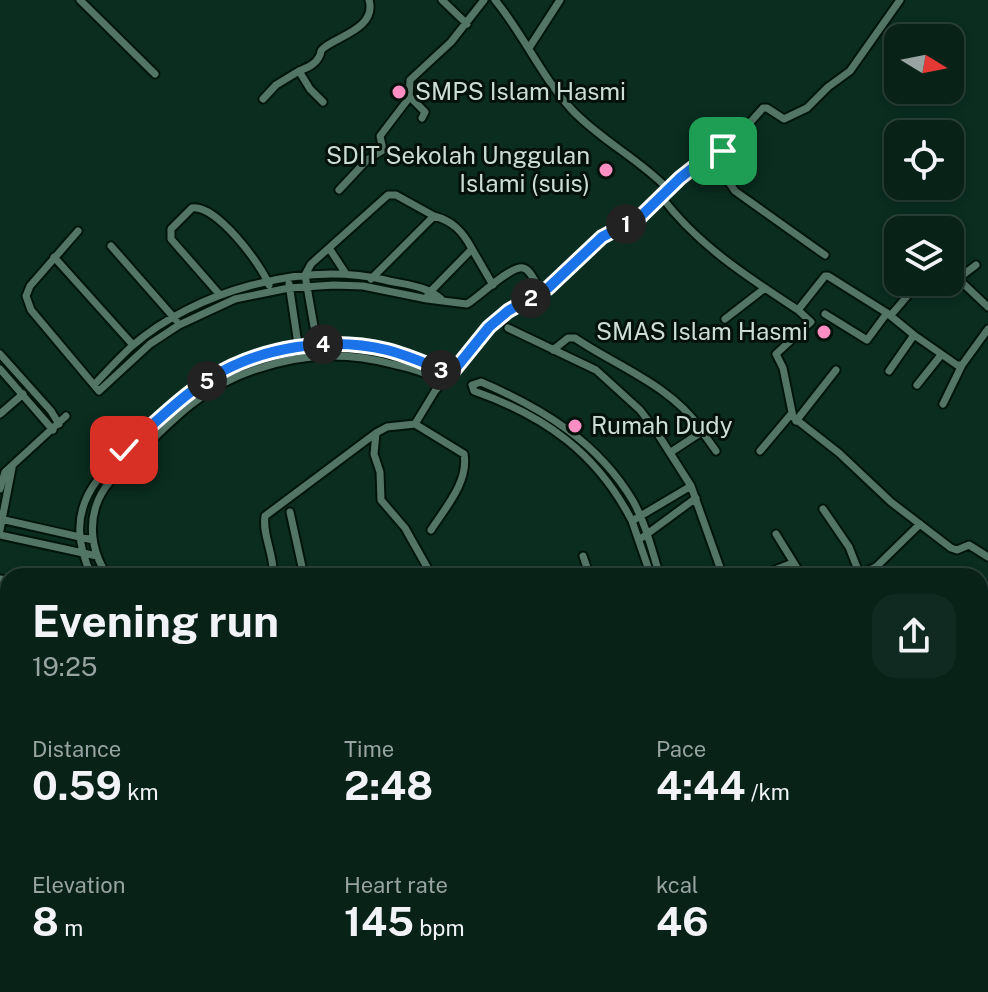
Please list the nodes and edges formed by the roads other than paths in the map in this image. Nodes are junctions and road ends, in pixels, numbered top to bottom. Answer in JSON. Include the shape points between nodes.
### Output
{"nodes":[{"id":1,"x":80,"y":0,"type":"edge"},
{"id":2,"x":369,"y":0,"type":"edge"},
{"id":3,"x":442,"y":0,"type":"edge"},
{"id":4,"x":484,"y":0,"type":"edge"},
{"id":5,"x":495,"y":0,"type":"edge"},
{"id":6,"x":560,"y":0,"type":"edge"},
{"id":7,"x":900,"y":0,"type":"edge"},
{"id":8,"x":467,"y":24,"type":"junction"},
{"id":9,"x":529,"y":48,"type":"junction"},
{"id":10,"x":299,"y":71,"type":"junction"},
{"id":11,"x":155,"y":74,"type":"dead end"},
{"id":12,"x":410,"y":97,"type":"junction"},
{"id":13,"x":263,"y":99,"type":"dead end"},
{"id":14,"x":323,"y":102,"type":"dead end"},
{"id":15,"x":422,"y":118,"type":"dead end"},
{"id":16,"x":711,"y":156,"type":"junction"},
{"id":17,"x":668,"y":189,"type":"junction"},
{"id":18,"x":339,"y":190,"type":"dead end"},
{"id":19,"x":661,"y":196,"type":"junction"},
{"id":20,"x":434,"y":216,"type":"junction"},
{"id":21,"x":78,"y":231,"type":"dead end"},
{"id":22,"x":111,"y":246,"type":"dead end"},
{"id":23,"x":329,"y":248,"type":"junction"},
{"id":24,"x":472,"y":249,"type":"junction"},
{"id":25,"x":825,"y":255,"type":"dead end"},
{"id":26,"x":54,"y":257,"type":"junction"},
{"id":27,"x":976,"y":265,"type":"dead end"},
{"id":28,"x":346,"y":274,"type":"junction"},
{"id":29,"x":964,"y":274,"type":"edge"},
{"id":30,"x":305,"y":275,"type":"junction"},
{"id":31,"x":372,"y":277,"type":"junction"},
{"id":32,"x":288,"y":278,"type":"junction"},
{"id":33,"x":268,"y":282,"type":"junction"},
{"id":34,"x":964,"y":283,"type":"edge"},
{"id":35,"x":493,"y":285,"type":"junction"},
{"id":36,"x":307,"y":286,"type":"junction"},
{"id":37,"x":363,"y":286,"type":"junction"},
{"id":38,"x":289,"y":288,"type":"junction"},
{"id":39,"x":539,"y":288,"type":"dead end"},
{"id":40,"x":765,"y":288,"type":"junction"},
{"id":41,"x":430,"y":289,"type":"junction"},
{"id":42,"x":271,"y":291,"type":"junction"},
{"id":43,"x":988,"y":292,"type":"edge"},
{"id":44,"x":220,"y":295,"type":"junction"},
{"id":45,"x":906,"y":296,"type":"edge"},
{"id":46,"x":427,"y":299,"type":"junction"},
{"id":47,"x":442,"y":300,"type":"junction"},
{"id":48,"x":986,"y":303,"type":"edge"},
{"id":49,"x":798,"y":310,"type":"junction"},
{"id":50,"x":825,"y":314,"type":"dead end"},
{"id":51,"x":889,"y":314,"type":"junction"},
{"id":52,"x":725,"y":319,"type":"dead end"},
{"id":53,"x":176,"y":321,"type":"junction"},
{"id":54,"x":508,"y":328,"type":"dead end"},
{"id":55,"x":988,"y":329,"type":"edge"},
{"id":56,"x":914,"y":335,"type":"junction"},
{"id":57,"x":133,"y":345,"type":"junction"},
{"id":58,"x":316,"y":345,"type":"junction"},
{"id":59,"x":299,"y":347,"type":"junction"},
{"id":60,"x":553,"y":350,"type":"junction"},
{"id":61,"x":0,"y":354,"type":"edge"},
{"id":62,"x":319,"y":355,"type":"junction"},
{"id":63,"x":941,"y":355,"type":"junction"},
{"id":64,"x":300,"y":357,"type":"junction"},
{"id":65,"x":962,"y":365,"type":"junction"},
{"id":66,"x":0,"y":369,"type":"edge"},
{"id":67,"x":441,"y":370,"type":"junction"},
{"id":68,"x":836,"y":370,"type":"dead end"},
{"id":69,"x":889,"y":371,"type":"dead end"},
{"id":70,"x":451,"y":374,"type":"junction"},
{"id":71,"x":439,"y":382,"type":"junction"},
{"id":72,"x":94,"y":385,"type":"junction"},
{"id":73,"x":917,"y":385,"type":"dead end"},
{"id":74,"x":23,"y":394,"type":"junction"},
{"id":75,"x":943,"y":404,"type":"dead end"},
{"id":76,"x":0,"y":414,"type":"edge"},
{"id":77,"x":66,"y":416,"type":"dead end"},
{"id":78,"x":794,"y":417,"type":"junction"},
{"id":79,"x":415,"y":424,"type":"junction"},
{"id":80,"x":56,"y":427,"type":"junction"},
{"id":81,"x":701,"y":430,"type":"junction"},
{"id":82,"x":376,"y":433,"type":"junction"},
{"id":83,"x":716,"y":451,"type":"dead end"},
{"id":84,"x":760,"y":451,"type":"dead end"},
{"id":85,"x":671,"y":452,"type":"junction"},
{"id":86,"x":12,"y":468,"type":"junction"},
{"id":87,"x":691,"y":486,"type":"junction"},
{"id":88,"x":0,"y":489,"type":"edge"},
{"id":89,"x":696,"y":498,"type":"junction"},
{"id":90,"x":823,"y":509,"type":"dead end"},
{"id":91,"x":290,"y":512,"type":"dead end"},
{"id":92,"x":1,"y":519,"type":"edge"},
{"id":93,"x":636,"y":519,"type":"junction"},
{"id":94,"x":920,"y":524,"type":"junction"},
{"id":95,"x":431,"y":530,"type":"dead end"},
{"id":96,"x":0,"y":533,"type":"edge"},
{"id":97,"x":776,"y":534,"type":"dead end"},
{"id":98,"x":79,"y":538,"type":"junction"},
{"id":99,"x":643,"y":538,"type":"junction"},
{"id":100,"x":93,"y":540,"type":"junction"},
{"id":101,"x":81,"y":553,"type":"junction"},
{"id":102,"x":97,"y":556,"type":"junction"},
{"id":103,"x":583,"y":556,"type":"dead end"},
{"id":104,"x":988,"y":557,"type":"edge"},
{"id":105,"x":793,"y":563,"type":"junction"},
{"id":106,"x":876,"y":567,"type":"edge"},
{"id":107,"x":88,"y":568,"type":"edge"},
{"id":108,"x":104,"y":568,"type":"edge"},
{"id":109,"x":273,"y":568,"type":"edge"},
{"id":110,"x":302,"y":568,"type":"edge"},
{"id":111,"x":428,"y":568,"type":"edge"},
{"id":112,"x":587,"y":568,"type":"edge"},
{"id":113,"x":649,"y":568,"type":"edge"},
{"id":114,"x":656,"y":568,"type":"edge"},
{"id":115,"x":720,"y":568,"type":"edge"},
{"id":116,"x":780,"y":568,"type":"edge"},
{"id":117,"x":796,"y":568,"type":"edge"},
{"id":118,"x":857,"y":568,"type":"edge"}],
"edges":[{"from":1,"to":11,"type":"street"},
{"from":2,"to":10,"type":"street","via":[[368,13],[357,27],[323,47],[312,66]]},
{"from":3,"to":8,"type":"street"},
{"from":4,"to":8,"type":"street"},
{"from":5,"to":9,"type":"street"},
{"from":6,"to":9,"type":"street"},
{"from":7,"to":16,"type":"street","via":[[855,65],[807,108],[784,119],[763,108],[728,147]]},
{"from":8,"to":12,"type":"street","via":[[410,80]]},
{"from":9,"to":17,"type":"street","via":[[574,112]]},
{"from":10,"to":13,"type":"street"},
{"from":10,"to":14,"type":"street"},
{"from":12,"to":15,"type":"street","via":[[425,112]]},
{"from":12,"to":18,"type":"street","via":[[380,136],[384,149]]},
{"from":16,"to":17,"type":"street"},
{"from":16,"to":25,"type":"street","via":[[735,191]]},
{"from":17,"to":19,"type":"street"},
{"from":19,"to":40,"type":"street","via":[[696,235]]},
{"from":19,"to":70,"type":"street","via":[[640,217],[602,237],[548,288],[489,327]]},
{"from":20,"to":23,"type":"street","via":[[388,195]]},
{"from":20,"to":24,"type":"street","via":[[455,226]]},
{"from":20,"to":31,"type":"street"},
{"from":21,"to":26,"type":"street"},
{"from":22,"to":53,"type":"street"},
{"from":23,"to":28,"type":"street"},
{"from":23,"to":30,"type":"street"},
{"from":24,"to":35,"type":"street"},
{"from":24,"to":41,"type":"street"},
{"from":26,"to":57,"type":"street"},
{"from":26,"to":72,"type":"street","via":[[30,286],[27,301]]},
{"from":27,"to":29,"type":"street"},
{"from":28,"to":30,"type":"street"},
{"from":28,"to":31,"type":"street"},
{"from":30,"to":32,"type":"street"},
{"from":30,"to":36,"type":"street"},
{"from":31,"to":37,"type":"street"},
{"from":31,"to":41,"type":"street"},
{"from":32,"to":33,"type":"street"},
{"from":32,"to":38,"type":"street"},
{"from":33,"to":42,"type":"street"},
{"from":33,"to":44,"type":"street"},
{"from":33,"to":44,"type":"street","via":[[219,221],[192,208],[171,229],[171,239]]},
{"from":34,"to":48,"type":"street"},
{"from":35,"to":39,"type":"street","via":[[521,267]]},
{"from":35,"to":47,"type":"street","via":[[467,304]]},
{"from":36,"to":37,"type":"street"},
{"from":36,"to":38,"type":"street"},
{"from":36,"to":58,"type":"street"},
{"from":37,"to":46,"type":"street"},
{"from":38,"to":42,"type":"street"},
{"from":38,"to":59,"type":"street"},
{"from":40,"to":49,"type":"street"},
{"from":40,"to":52,"type":"street"},
{"from":41,"to":46,"type":"street"},
{"from":41,"to":47,"type":"street"},
{"from":42,"to":53,"type":"street"},
{"from":43,"to":48,"type":"street"},
{"from":44,"to":53,"type":"street"},
{"from":45,"to":51,"type":"street"},
{"from":46,"to":47,"type":"street"},
{"from":49,"to":51,"type":"street","via":[[826,275]]},
{"from":49,"to":78,"type":"street","via":[[811,322],[776,354]]},
{"from":50,"to":51,"type":"street","via":[[867,340]]},
{"from":51,"to":56,"type":"street"},
{"from":53,"to":57,"type":"street"},
{"from":53,"to":72,"type":"street","via":[[103,389]]},
{"from":54,"to":60,"type":"street"},
{"from":55,"to":65,"type":"street"},
{"from":56,"to":63,"type":"street"},
{"from":56,"to":69,"type":"street"},
{"from":57,"to":72,"type":"street"},
{"from":58,"to":59,"type":"street"},
{"from":58,"to":62,"type":"street"},
{"from":58,"to":67,"type":"street","via":[[385,350]]},
{"from":59,"to":64,"type":"street"},
{"from":59,"to":98,"type":"street","via":[[225,371],[166,411],[89,488]]},
{"from":60,"to":81,"type":"street","via":[[575,338],[665,394]]},
{"from":60,"to":85,"type":"street","via":[[618,387]]},
{"from":61,"to":80,"type":"street"},
{"from":62,"to":64,"type":"street"},
{"from":62,"to":71,"type":"street","via":[[386,362]]},
{"from":63,"to":65,"type":"street"},
{"from":63,"to":73,"type":"street"},
{"from":64,"to":100,"type":"street","via":[[220,384],[180,412],[103,491]]},
{"from":65,"to":75,"type":"street"},
{"from":66,"to":74,"type":"street"},
{"from":67,"to":70,"type":"street"},
{"from":67,"to":71,"type":"street"},
{"from":68,"to":78,"type":"street"},
{"from":70,"to":71,"type":"street"},
{"from":71,"to":79,"type":"street"},
{"from":74,"to":76,"type":"street"},
{"from":74,"to":80,"type":"street"},
{"from":77,"to":80,"type":"street"},
{"from":78,"to":84,"type":"street"},
{"from":78,"to":94,"type":"street"},
{"from":79,"to":82,"type":"street"},
{"from":79,"to":95,"type":"street","via":[[465,457],[458,488]]},
{"from":80,"to":86,"type":"street"},
{"from":81,"to":83,"type":"street"},
{"from":81,"to":85,"type":"street"},
{"from":82,"to":109,"type":"street","via":[[265,516]]},
{"from":82,"to":111,"type":"street","via":[[381,500],[405,528]]},
{"from":85,"to":87,"type":"street"},
{"from":86,"to":88,"type":"street","via":[[4,473]]},
{"from":86,"to":92,"type":"street"},
{"from":87,"to":89,"type":"street"},
{"from":87,"to":93,"type":"street"},
{"from":89,"to":99,"type":"street"},
{"from":89,"to":115,"type":"street"},
{"from":90,"to":118,"type":"street"},
{"from":91,"to":110,"type":"street"},
{"from":92,"to":96,"type":"street"},
{"from":92,"to":98,"type":"street"},
{"from":93,"to":93,"type":"street","via":[[575,446],[531,416],[474,391],[472,385],[481,382],[513,396],[579,437],[633,501]]},
{"from":93,"to":99,"type":"street"},
{"from":94,"to":104,"type":"street","via":[[954,550],[969,545]]},
{"from":94,"to":106,"type":"street"},
{"from":96,"to":101,"type":"street"},
{"from":97,"to":105,"type":"street"},
{"from":98,"to":100,"type":"street"},
{"from":98,"to":101,"type":"street"},
{"from":99,"to":113,"type":"street"},
{"from":99,"to":114,"type":"street"},
{"from":100,"to":102,"type":"street"},
{"from":101,"to":102,"type":"street"},
{"from":101,"to":107,"type":"street"},
{"from":102,"to":108,"type":"street"},
{"from":103,"to":112,"type":"street"},
{"from":105,"to":116,"type":"street"},
{"from":105,"to":117,"type":"street"}]}
